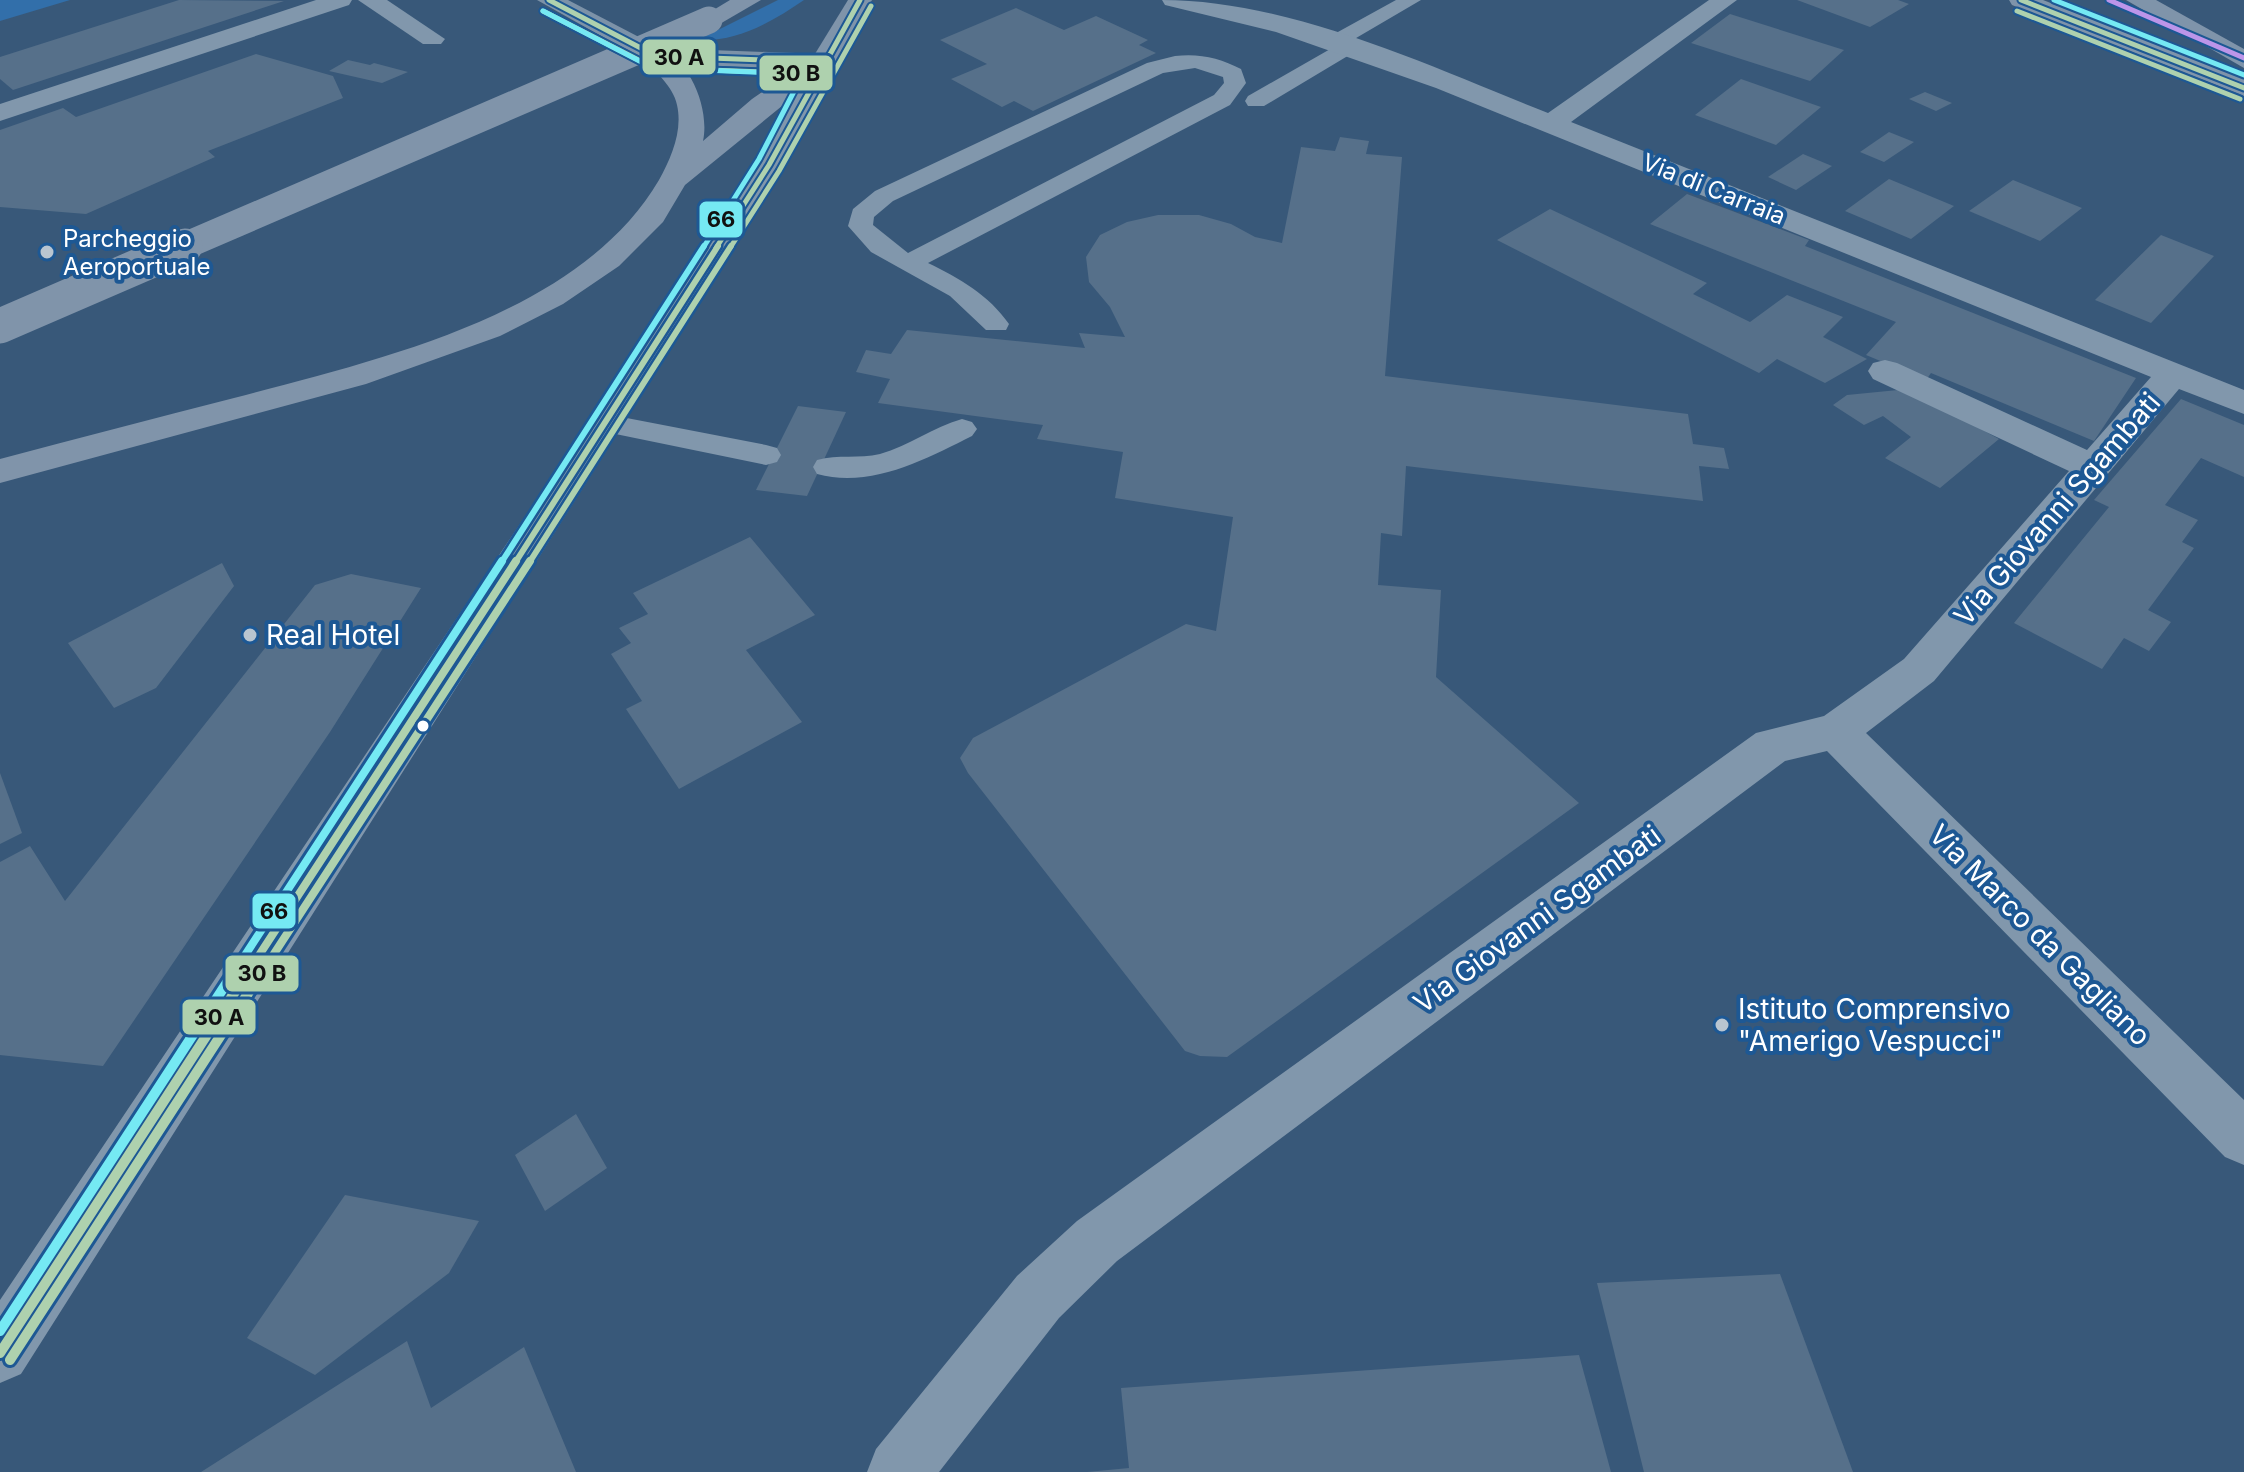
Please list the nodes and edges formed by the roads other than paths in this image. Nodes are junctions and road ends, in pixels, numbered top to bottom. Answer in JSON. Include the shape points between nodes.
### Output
{"nodes":[{"id":1,"x":340,"y":0,"type":"edge"},
{"id":2,"x":370,"y":0,"type":"edge"},
{"id":3,"x":549,"y":0,"type":"edge"},
{"id":4,"x":749,"y":0,"type":"edge"},
{"id":5,"x":860,"y":0,"type":"edge"},
{"id":6,"x":1174,"y":0,"type":"edge"},
{"id":7,"x":1411,"y":0,"type":"edge"},
{"id":8,"x":1725,"y":0,"type":"edge"},
{"id":9,"x":2021,"y":0,"type":"edge"},
{"id":10,"x":2138,"y":0,"type":"edge"},
{"id":11,"x":432,"y":39,"type":"dead end"},
{"id":12,"x":628,"y":41,"type":"dead end"},
{"id":13,"x":1341,"y":45,"type":"junction"},
{"id":14,"x":656,"y":56,"type":"joint"},
{"id":15,"x":823,"y":62,"type":"junction"},
{"id":16,"x":2241,"y":77,"type":"edge"},
{"id":17,"x":1256,"y":101,"type":"dead end"},
{"id":18,"x":0,"y":113,"type":"edge"},
{"id":19,"x":1550,"y":124,"type":"junction"},
{"id":20,"x":677,"y":178,"type":"junction"},
{"id":21,"x":909,"y":263,"type":"junction"},
{"id":22,"x":996,"y":324,"type":"dead end"},
{"id":23,"x":0,"y":326,"type":"edge"},
{"id":24,"x":1885,"y":371,"type":"dead end"},
{"id":25,"x":2173,"y":374,"type":"junction"},
{"id":26,"x":2244,"y":403,"type":"edge"},
{"id":27,"x":606,"y":423,"type":"junction"},
{"id":28,"x":962,"y":429,"type":"dead end"},
{"id":29,"x":766,"y":455,"type":"dead end"},
{"id":30,"x":828,"y":467,"type":"dead end"},
{"id":31,"x":2093,"y":467,"type":"junction"},
{"id":32,"x":0,"y":471,"type":"edge"},
{"id":33,"x":1836,"y":731,"type":"junction"},
{"id":34,"x":2244,"y":1138,"type":"edge"},
{"id":35,"x":0,"y":1353,"type":"edge"},
{"id":36,"x":899,"y":1472,"type":"edge"}],
"edges":[{"from":1,"to":18,"type":"street"},
{"from":2,"to":11,"type":"street"},
{"from":3,"to":12,"type":"main road"},
{"from":4,"to":23,"type":"highway","bridge":true},
{"from":5,"to":15,"type":"main road"},
{"from":6,"to":13,"type":"street","name":"Via di Carraia"},
{"from":7,"to":13,"type":"lane"},
{"from":8,"to":19,"type":"street"},
{"from":9,"to":16,"type":"main road"},
{"from":10,"to":16,"type":"main road"},
{"from":13,"to":17,"type":"lane"},
{"from":13,"to":19,"type":"street","name":"Via di Carraia"},
{"from":14,"to":15,"type":"main road"},
{"from":14,"to":20,"type":"highway","via":[[690,101],[691,135]]},
{"from":15,"to":20,"type":"highway","via":[[762,105]]},
{"from":15,"to":27,"type":"street","via":[[769,165]]},
{"from":19,"to":25,"type":"street","name":"Via di Carraia"},
{"from":20,"to":32,"type":"highway","via":[[616,251],[535,307],[419,356]]},
{"from":21,"to":21,"type":"lane","via":[[878,246],[860,226],[862,214],[884,196],[1169,64],[1200,61],[1225,68],[1235,78],[1232,92],[1222,100]]},
{"from":21,"to":22,"type":"lane","via":[[961,291]]},
{"from":24,"to":31,"type":"street"},
{"from":25,"to":26,"type":"street","name":"Via di Carraia"},
{"from":25,"to":31,"type":"street","name":"Via Giovanni Sgambati"},
{"from":27,"to":29,"type":"lane"},
{"from":27,"to":35,"type":"street"},
{"from":28,"to":30,"type":"lane","via":[[881,464]]},
{"from":31,"to":33,"type":"street","name":"Via Giovanni Sgambati","via":[[1919,670]]},
{"from":33,"to":34,"type":"street","name":"Via Marco da Gagliano"},
{"from":33,"to":36,"type":"street","name":"Via Giovanni Sgambati","via":[[1772,746],[1097,1241],[1038,1297]]}]}
